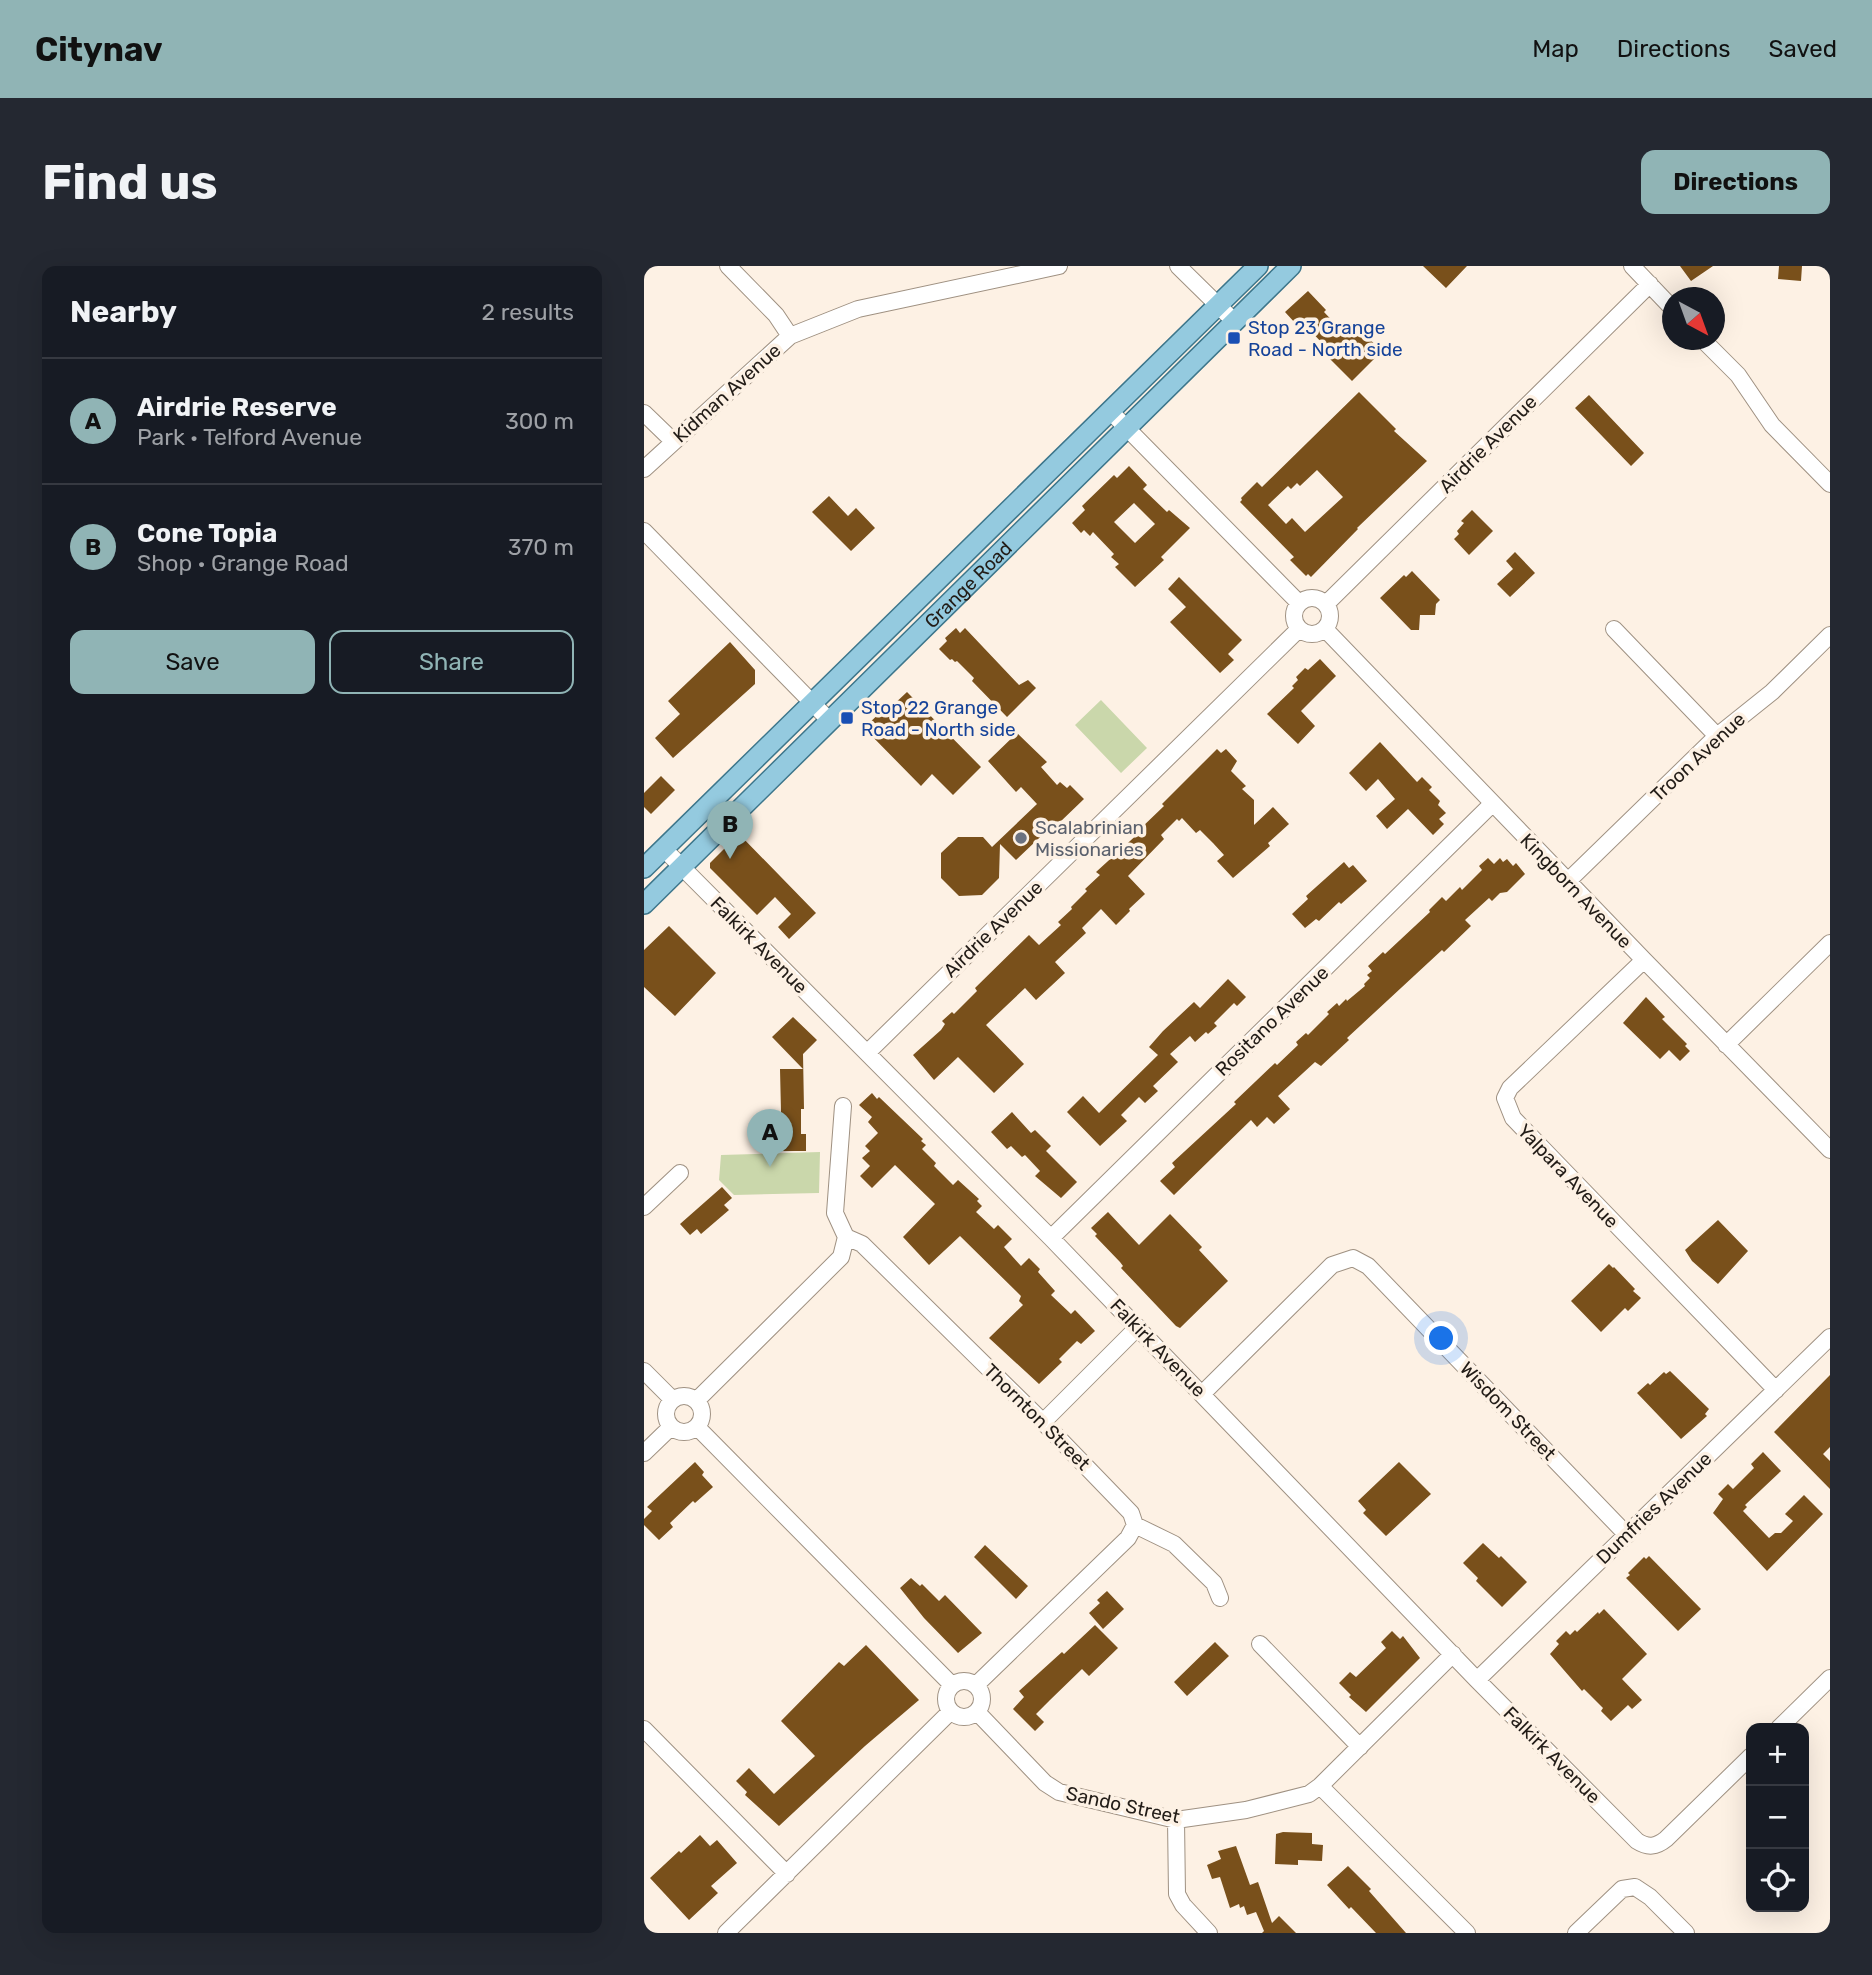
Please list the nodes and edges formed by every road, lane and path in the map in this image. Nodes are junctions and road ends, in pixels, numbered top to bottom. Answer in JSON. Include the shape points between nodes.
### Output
{"nodes":[{"id":1,"x":728,"y":266,"type":"edge"},
{"id":2,"x":1059,"y":266,"type":"edge"},
{"id":3,"x":1178,"y":266,"type":"edge"},
{"id":4,"x":1258,"y":266,"type":"edge"},
{"id":5,"x":1291,"y":266,"type":"edge"},
{"id":6,"x":1632,"y":266,"type":"edge"},
{"id":7,"x":1028,"y":269,"type":"edge"},
{"id":8,"x":1650,"y":284,"type":"junction"},
{"id":9,"x":1662,"y":297,"type":"edge"},
{"id":10,"x":1218,"y":305,"type":"junction"},
{"id":11,"x":1234,"y":321,"type":"junction"},
{"id":12,"x":790,"y":336,"type":"junction"},
{"id":13,"x":1713,"y":350,"type":"edge"},
{"id":14,"x":1110,"y":411,"type":"junction"},
{"id":15,"x":644,"y":413,"type":"edge"},
{"id":16,"x":1126,"y":428,"type":"junction"},
{"id":17,"x":673,"y":441,"type":"junction"},
{"id":18,"x":644,"y":469,"type":"edge"},
{"id":19,"x":1830,"y":484,"type":"edge"},
{"id":20,"x":644,"y":531,"type":"edge"},
{"id":21,"x":1299,"y":603,"type":"junction"},
{"id":22,"x":1326,"y":604,"type":"junction"},
{"id":23,"x":1299,"y":629,"type":"junction"},
{"id":24,"x":1325,"y":629,"type":"junction"},
{"id":25,"x":1614,"y":629,"type":"dead end"},
{"id":26,"x":1830,"y":635,"type":"edge"},
{"id":27,"x":813,"y":703,"type":"junction"},
{"id":28,"x":831,"y":722,"type":"junction"},
{"id":29,"x":1717,"y":736,"type":"junction"},
{"id":30,"x":1492,"y":804,"type":"junction"},
{"id":31,"x":664,"y":849,"type":"junction"},
{"id":32,"x":682,"y":867,"type":"junction"},
{"id":33,"x":644,"y":868,"type":"edge"},
{"id":34,"x":1568,"y":881,"type":"junction"},
{"id":35,"x":644,"y":904,"type":"edge"},
{"id":36,"x":1830,"y":943,"type":"edge"},
{"id":37,"x":1644,"y":960,"type":"junction"},
{"id":38,"x":1726,"y":1045,"type":"junction"},
{"id":39,"x":867,"y":1053,"type":"junction"},
{"id":40,"x":843,"y":1105,"type":"dead end"},
{"id":41,"x":1830,"y":1150,"type":"edge"},
{"id":42,"x":680,"y":1173,"type":"dead end"},
{"id":43,"x":644,"y":1207,"type":"edge"},
{"id":44,"x":846,"y":1237,"type":"junction"},
{"id":45,"x":1051,"y":1238,"type":"junction"},
{"id":46,"x":1138,"y":1327,"type":"junction"},
{"id":47,"x":1830,"y":1337,"type":"edge"},
{"id":48,"x":644,"y":1371,"type":"edge"},
{"id":49,"x":1776,"y":1390,"type":"junction"},
{"id":50,"x":1202,"y":1394,"type":"junction"},
{"id":51,"x":672,"y":1399,"type":"junction"},
{"id":52,"x":697,"y":1400,"type":"junction"},
{"id":53,"x":1043,"y":1422,"type":"junction"},
{"id":54,"x":671,"y":1427,"type":"junction"},
{"id":55,"x":697,"y":1427,"type":"junction"},
{"id":56,"x":644,"y":1453,"type":"edge"},
{"id":57,"x":1135,"y":1525,"type":"junction"},
{"id":58,"x":1627,"y":1535,"type":"junction"},
{"id":59,"x":1220,"y":1598,"type":"dead end"},
{"id":60,"x":1260,"y":1644,"type":"dead end"},
{"id":61,"x":1453,"y":1654,"type":"junction"},
{"id":62,"x":1830,"y":1678,"type":"edge"},
{"id":63,"x":1478,"y":1680,"type":"junction"},
{"id":64,"x":952,"y":1685,"type":"junction"},
{"id":65,"x":976,"y":1685,"type":"junction"},
{"id":66,"x":950,"y":1712,"type":"junction"},
{"id":67,"x":977,"y":1712,"type":"junction"},
{"id":68,"x":1784,"y":1723,"type":"edge"},
{"id":69,"x":644,"y":1729,"type":"edge"},
{"id":70,"x":1360,"y":1747,"type":"junction"},
{"id":71,"x":1746,"y":1761,"type":"edge"},
{"id":72,"x":1320,"y":1786,"type":"junction"},
{"id":73,"x":1176,"y":1820,"type":"junction"},
{"id":74,"x":787,"y":1874,"type":"junction"},
{"id":75,"x":1199,"y":1929,"type":"edge"},
{"id":76,"x":726,"y":1933,"type":"edge"},
{"id":77,"x":1467,"y":1933,"type":"edge"},
{"id":78,"x":1576,"y":1933,"type":"edge"},
{"id":79,"x":1686,"y":1933,"type":"edge"}],
"edges":[{"from":1,"to":12,"type":"street"},
{"from":2,"to":7,"type":"street","name":"Kidman Avenue"},
{"from":3,"to":10,"type":"street"},
{"from":4,"to":10,"type":"main road","name":"Grange Road"},
{"from":5,"to":11,"type":"main road","name":"Grange Road"},
{"from":6,"to":8,"type":"street"},
{"from":7,"to":12,"type":"street","name":"Kidman Avenue","via":[[858,309]]},
{"from":8,"to":9,"type":"street"},
{"from":8,"to":22,"type":"street","name":"Airdrie Avenue"},
{"from":10,"to":11,"type":"street"},
{"from":10,"to":14,"type":"main road","name":"Grange Road"},
{"from":11,"to":16,"type":"main road","name":"Grange Road"},
{"from":12,"to":17,"type":"street","name":"Kidman Avenue"},
{"from":13,"to":19,"type":"street","via":[[1738,375],[1772,425]]},
{"from":14,"to":16,"type":"street"},
{"from":14,"to":27,"type":"main road","name":"Grange Road"},
{"from":15,"to":17,"type":"street"},
{"from":16,"to":21,"type":"street"},
{"from":16,"to":28,"type":"main road","name":"Grange Road"},
{"from":17,"to":18,"type":"street","name":"Kidman Avenue"},
{"from":20,"to":27,"type":"street"},
{"from":21,"to":22,"type":"street","via":[[1314,598]]},
{"from":21,"to":23,"type":"street","via":[[1293,615]]},
{"from":22,"to":24,"type":"street","via":[[1331,618]]},
{"from":23,"to":24,"type":"street","via":[[1311,635]]},
{"from":23,"to":39,"type":"street","name":"Airdrie Avenue"},
{"from":24,"to":30,"type":"street","name":"Kingborn Avenue"},
{"from":25,"to":29,"type":"street"},
{"from":26,"to":29,"type":"street","name":"Troon Avenue","via":[[1772,692]]},
{"from":27,"to":28,"type":"street"},
{"from":27,"to":31,"type":"main road","name":"Grange Road"},
{"from":28,"to":32,"type":"main road","name":"Grange Road"},
{"from":29,"to":34,"type":"street","name":"Troon Avenue"},
{"from":30,"to":34,"type":"street","name":"Kingborn Avenue"},
{"from":30,"to":45,"type":"street","name":"Rositano Avenue"},
{"from":31,"to":32,"type":"street","name":"Falkirk Avenue"},
{"from":31,"to":33,"type":"main road","name":"Grange Road"},
{"from":32,"to":35,"type":"main road","name":"Grange Road"},
{"from":32,"to":39,"type":"street","name":"Falkirk Avenue"},
{"from":34,"to":37,"type":"street","name":"Kingborn Avenue"},
{"from":36,"to":38,"type":"street"},
{"from":37,"to":38,"type":"street","name":"Kingborn Avenue"},
{"from":37,"to":49,"type":"street","name":"Yalpara Avenue","via":[[1510,1088],[1507,1107]]},
{"from":38,"to":41,"type":"street","name":"Kingborn Avenue"},
{"from":39,"to":45,"type":"street","name":"Falkirk Avenue"},
{"from":40,"to":44,"type":"street","via":[[835,1213]]},
{"from":42,"to":43,"type":"street"},
{"from":44,"to":52,"type":"street","via":[[841,1257]]},
{"from":44,"to":53,"type":"street","name":"Thornton Street","via":[[862,1244]]},
{"from":45,"to":46,"type":"street","name":"Falkirk Avenue"},
{"from":46,"to":50,"type":"street","name":"Falkirk Avenue"},
{"from":46,"to":53,"type":"street"},
{"from":47,"to":49,"type":"street","name":"Dumfries Avenue"},
{"from":48,"to":51,"type":"street"},
{"from":49,"to":58,"type":"street","name":"Dumfries Avenue"},
{"from":50,"to":58,"type":"street","name":"Wisdom Street","via":[[1332,1265],[1353,1258],[1368,1266]]},
{"from":50,"to":61,"type":"street","name":"Falkirk Avenue"},
{"from":51,"to":52,"type":"street","via":[[687,1395]]},
{"from":51,"to":54,"type":"street","via":[[666,1410]]},
{"from":52,"to":55,"type":"street","via":[[703,1416]]},
{"from":53,"to":57,"type":"street","name":"Thornton Street","via":[[1131,1513]]},
{"from":54,"to":55,"type":"street","via":[[687,1432]]},
{"from":54,"to":56,"type":"street"},
{"from":55,"to":64,"type":"street"},
{"from":57,"to":59,"type":"street","name":"Thornton Street","via":[[1174,1544],[1214,1583]]},
{"from":57,"to":65,"type":"street","via":[[1128,1538]]},
{"from":58,"to":63,"type":"street","name":"Dumfries Avenue"},
{"from":60,"to":70,"type":"street"},
{"from":61,"to":63,"type":"street","name":"Falkirk Avenue"},
{"from":61,"to":70,"type":"street","name":"Sando Street"},
{"from":62,"to":68,"type":"street"},
{"from":63,"to":71,"type":"street","name":"Falkirk Avenue","via":[[1644,1845],[1666,1839]]},
{"from":64,"to":65,"type":"street","via":[[965,1681]]},
{"from":64,"to":66,"type":"street","via":[[945,1697]]},
{"from":65,"to":67,"type":"street","via":[[982,1694]]},
{"from":66,"to":67,"type":"street","via":[[962,1718]]},
{"from":66,"to":74,"type":"street"},
{"from":67,"to":73,"type":"street","name":"Sando Street","via":[[1059,1792]]},
{"from":69,"to":74,"type":"street"},
{"from":70,"to":72,"type":"street","name":"Sando Street"},
{"from":72,"to":73,"type":"street","name":"Sando Street","via":[[1309,1794],[1246,1810]]},
{"from":72,"to":77,"type":"street"},
{"from":73,"to":75,"type":"street","via":[[1177,1894]]},
{"from":74,"to":76,"type":"street"},
{"from":78,"to":79,"type":"street","via":[[1622,1889],[1635,1887]]}]}
